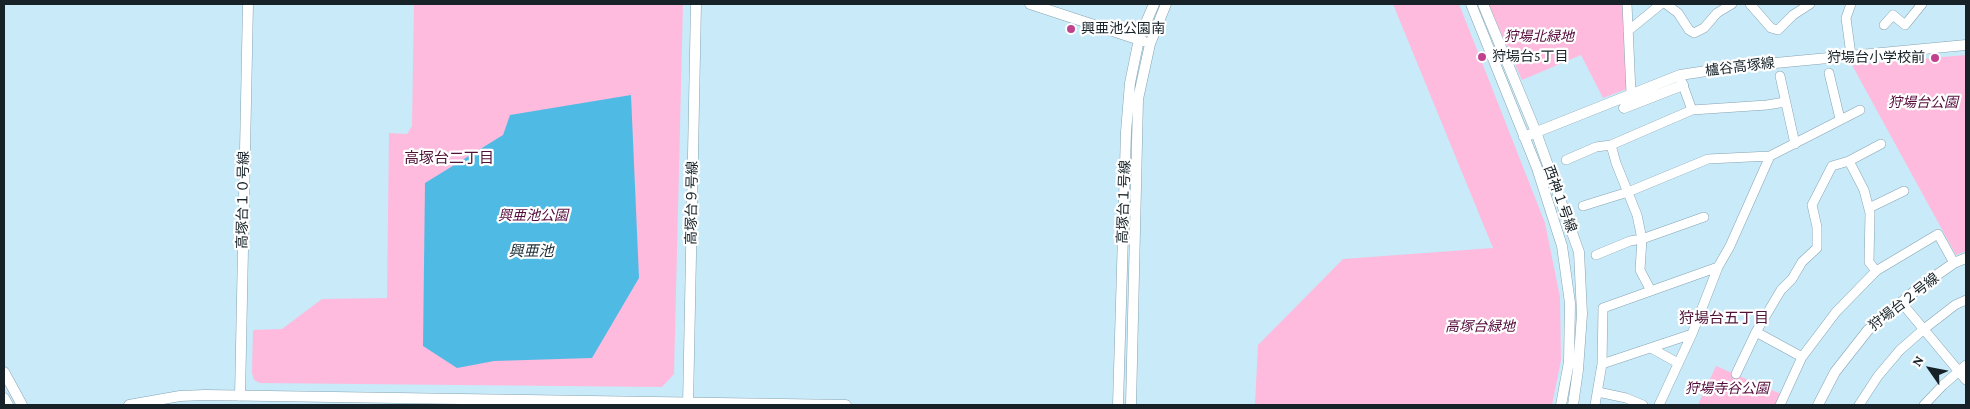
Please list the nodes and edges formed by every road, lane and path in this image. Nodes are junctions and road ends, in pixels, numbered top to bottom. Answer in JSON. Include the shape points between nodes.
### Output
{"nodes":[{"id":1,"x":248,"y":4,"type":"edge"},
{"id":2,"x":696,"y":4,"type":"edge"},
{"id":3,"x":1030,"y":4,"type":"edge"},
{"id":4,"x":1154,"y":4,"type":"edge"},
{"id":5,"x":1166,"y":4,"type":"edge"},
{"id":6,"x":1471,"y":4,"type":"edge"},
{"id":7,"x":1483,"y":4,"type":"edge"},
{"id":8,"x":1627,"y":4,"type":"edge"},
{"id":9,"x":1661,"y":4,"type":"edge"},
{"id":10,"x":1666,"y":4,"type":"edge"},
{"id":11,"x":1732,"y":4,"type":"edge"},
{"id":12,"x":1750,"y":4,"type":"edge"},
{"id":13,"x":1810,"y":4,"type":"edge"},
{"id":14,"x":1850,"y":4,"type":"edge"},
{"id":15,"x":1922,"y":4,"type":"edge"},
{"id":16,"x":1884,"y":25,"type":"dead end"},
{"id":17,"x":1628,"y":30,"type":"junction"},
{"id":18,"x":1139,"y":40,"type":"junction"},
{"id":19,"x":1150,"y":44,"type":"junction"},
{"id":20,"x":1966,"y":45,"type":"edge"},
{"id":21,"x":1851,"y":55,"type":"junction"},
{"id":22,"x":1829,"y":73,"type":"dead end"},
{"id":23,"x":1680,"y":75,"type":"junction"},
{"id":24,"x":1780,"y":76,"type":"dead end"},
{"id":25,"x":1683,"y":85,"type":"junction"},
{"id":26,"x":1631,"y":93,"type":"junction"},
{"id":27,"x":1785,"y":102,"type":"junction"},
{"id":28,"x":1624,"y":108,"type":"dead end"},
{"id":29,"x":1692,"y":110,"type":"junction"},
{"id":30,"x":1860,"y":110,"type":"dead end"},
{"id":31,"x":1840,"y":119,"type":"junction"},
{"id":32,"x":1536,"y":132,"type":"junction"},
{"id":33,"x":1524,"y":137,"type":"junction"},
{"id":34,"x":1795,"y":144,"type":"junction"},
{"id":35,"x":1881,"y":144,"type":"dead end"},
{"id":36,"x":1611,"y":145,"type":"junction"},
{"id":37,"x":1770,"y":156,"type":"junction"},
{"id":38,"x":1566,"y":160,"type":"dead end"},
{"id":39,"x":1849,"y":161,"type":"junction"},
{"id":40,"x":1904,"y":191,"type":"dead end"},
{"id":41,"x":1628,"y":192,"type":"junction"},
{"id":42,"x":1583,"y":206,"type":"dead end"},
{"id":43,"x":1869,"y":208,"type":"junction"},
{"id":44,"x":1704,"y":217,"type":"dead end"},
{"id":45,"x":1642,"y":239,"type":"junction"},
{"id":46,"x":1596,"y":254,"type":"dead end"},
{"id":47,"x":1966,"y":258,"type":"edge"},
{"id":48,"x":1954,"y":263,"type":"junction"},
{"id":49,"x":1718,"y":267,"type":"junction"},
{"id":50,"x":1876,"y":271,"type":"junction"},
{"id":51,"x":1650,"y":291,"type":"junction"},
{"id":52,"x":1966,"y":300,"type":"edge"},
{"id":53,"x":1901,"y":302,"type":"junction"},
{"id":54,"x":1924,"y":329,"type":"junction"},
{"id":55,"x":1756,"y":332,"type":"junction"},
{"id":56,"x":1692,"y":334,"type":"junction"},
{"id":57,"x":1650,"y":348,"type":"junction"},
{"id":58,"x":1802,"y":357,"type":"junction"},
{"id":59,"x":1678,"y":363,"type":"junction"},
{"id":60,"x":1602,"y":364,"type":"junction"},
{"id":61,"x":1962,"y":368,"type":"edge"},
{"id":62,"x":4,"y":372,"type":"edge"},
{"id":63,"x":1736,"y":374,"type":"dead end"},
{"id":64,"x":1966,"y":380,"type":"edge"},
{"id":65,"x":1598,"y":392,"type":"junction"},
{"id":66,"x":240,"y":396,"type":"junction"},
{"id":67,"x":4,"y":398,"type":"edge"},
{"id":68,"x":518,"y":403,"type":"edge"},
{"id":69,"x":689,"y":403,"type":"edge"},
{"id":70,"x":8,"y":405,"type":"edge"},
{"id":71,"x":22,"y":405,"type":"edge"},
{"id":72,"x":129,"y":405,"type":"edge"},
{"id":73,"x":846,"y":405,"type":"edge"},
{"id":74,"x":1118,"y":405,"type":"edge"},
{"id":75,"x":1131,"y":405,"type":"edge"},
{"id":76,"x":1561,"y":405,"type":"edge"},
{"id":77,"x":1573,"y":405,"type":"edge"},
{"id":78,"x":1595,"y":405,"type":"edge"},
{"id":79,"x":1644,"y":405,"type":"edge"},
{"id":80,"x":1659,"y":405,"type":"edge"},
{"id":81,"x":1780,"y":405,"type":"edge"},
{"id":82,"x":1818,"y":405,"type":"edge"},
{"id":83,"x":1859,"y":405,"type":"edge"},
{"id":84,"x":1924,"y":405,"type":"edge"}],
"edges":[{"from":1,"to":66,"type":"street","name":"高塚台１０号線"},
{"from":2,"to":69,"type":"street","name":"高塚台９号線"},
{"from":3,"to":18,"type":"street"},
{"from":4,"to":18,"type":"street","name":"高塚台１号線"},
{"from":5,"to":19,"type":"street","name":"高塚台１号線"},
{"from":6,"to":33,"type":"street","name":"西神１号線"},
{"from":7,"to":32,"type":"street","name":"西神１号線"},
{"from":8,"to":17,"type":"street"},
{"from":9,"to":17,"type":"street"},
{"from":10,"to":11,"type":"street","via":[[1694,33]]},
{"from":12,"to":13,"type":"street","via":[[1771,28],[1778,30]]},
{"from":14,"to":21,"type":"street","via":[[1846,18]]},
{"from":15,"to":16,"type":"street","via":[[1904,25],[1893,15]]},
{"from":17,"to":26,"type":"street"},
{"from":18,"to":19,"type":"street"},
{"from":18,"to":74,"type":"street","name":"高塚台１号線","via":[[1130,83],[1126,132]]},
{"from":19,"to":75,"type":"street","name":"高塚台１号線","via":[[1138,98]]},
{"from":20,"to":21,"type":"street","name":"櫨谷高塚線"},
{"from":21,"to":23,"type":"street","name":"櫨谷高塚線"},
{"from":22,"to":31,"type":"street"},
{"from":23,"to":25,"type":"street"},
{"from":23,"to":26,"type":"street","name":"櫨谷高塚線"},
{"from":24,"to":27,"type":"street"},
{"from":25,"to":28,"type":"street"},
{"from":25,"to":29,"type":"street"},
{"from":26,"to":32,"type":"street","name":"櫨谷高塚線"},
{"from":27,"to":29,"type":"street"},
{"from":27,"to":34,"type":"street"},
{"from":29,"to":36,"type":"street"},
{"from":30,"to":31,"type":"street"},
{"from":31,"to":34,"type":"street"},
{"from":32,"to":33,"type":"street","name":"櫨谷高塚線"},
{"from":32,"to":77,"type":"street","name":"西神１号線","via":[[1579,252],[1582,314]]},
{"from":33,"to":76,"type":"street","name":"西神１号線","via":[[1562,246],[1570,303],[1569,362]]},
{"from":34,"to":37,"type":"street"},
{"from":35,"to":39,"type":"street"},
{"from":36,"to":38,"type":"street","via":[[1596,147]]},
{"from":36,"to":41,"type":"street"},
{"from":37,"to":41,"type":"street","via":[[1708,159]]},
{"from":37,"to":49,"type":"street"},
{"from":39,"to":43,"type":"street"},
{"from":39,"to":55,"type":"street","via":[[1832,166],[1812,205],[1817,227],[1816,248],[1781,290]]},
{"from":40,"to":43,"type":"street"},
{"from":41,"to":42,"type":"street"},
{"from":41,"to":45,"type":"street"},
{"from":43,"to":50,"type":"street","via":[[1869,262]]},
{"from":44,"to":45,"type":"street"},
{"from":45,"to":46,"type":"street"},
{"from":45,"to":51,"type":"street","via":[[1640,270]]},
{"from":47,"to":48,"type":"street","name":"狩場台２号線"},
{"from":48,"to":50,"type":"street","via":[[1938,234]]},
{"from":48,"to":53,"type":"street","name":"狩場台２号線"},
{"from":49,"to":51,"type":"street"},
{"from":49,"to":56,"type":"street"},
{"from":50,"to":58,"type":"street","via":[[1836,312]]},
{"from":51,"to":60,"type":"street","via":[[1603,308]]},
{"from":52,"to":54,"type":"street"},
{"from":53,"to":54,"type":"street"},
{"from":53,"to":82,"type":"street","name":"狩場台２号線","via":[[1868,330],[1835,372]]},
{"from":54,"to":61,"type":"street"},
{"from":54,"to":83,"type":"street","via":[[1900,350]]},
{"from":55,"to":58,"type":"street"},
{"from":55,"to":63,"type":"street"},
{"from":56,"to":57,"type":"street"},
{"from":56,"to":59,"type":"street"},
{"from":57,"to":59,"type":"street"},
{"from":57,"to":60,"type":"street"},
{"from":58,"to":81,"type":"street"},
{"from":59,"to":80,"type":"street"},
{"from":60,"to":65,"type":"street"},
{"from":61,"to":64,"type":"street"},
{"from":61,"to":84,"type":"street"},
{"from":62,"to":71,"type":"street"},
{"from":65,"to":78,"type":"street"},
{"from":65,"to":79,"type":"street"},
{"from":66,"to":68,"type":"street"},
{"from":66,"to":72,"type":"street","via":[[180,396]]},
{"from":67,"to":70,"type":"street"},
{"from":68,"to":69,"type":"street"},
{"from":69,"to":73,"type":"street"}]}
